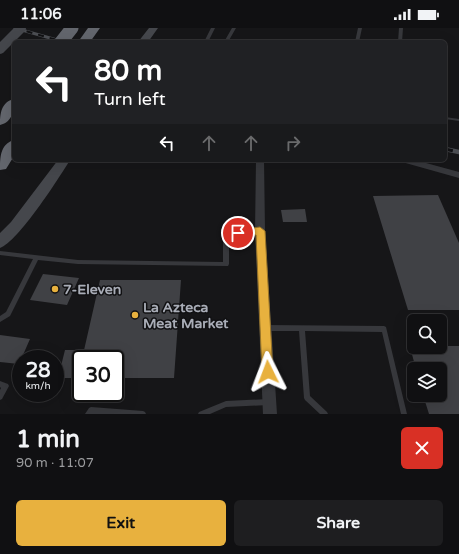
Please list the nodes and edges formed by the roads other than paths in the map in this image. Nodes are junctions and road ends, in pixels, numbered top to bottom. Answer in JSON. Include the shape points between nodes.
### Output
{"nodes":[{"id":1,"x":21,"y":28,"type":"edge"},
{"id":2,"x":72,"y":28,"type":"edge"},
{"id":3,"x":94,"y":28,"type":"edge"},
{"id":4,"x":213,"y":28,"type":"edge"},
{"id":5,"x":234,"y":28,"type":"edge"},
{"id":6,"x":360,"y":28,"type":"edge"},
{"id":7,"x":401,"y":28,"type":"edge"},
{"id":8,"x":151,"y":31,"type":"edge"},
{"id":9,"x":63,"y":40,"type":"edge"},
{"id":10,"x":85,"y":40,"type":"edge"},
{"id":11,"x":144,"y":40,"type":"edge"},
{"id":12,"x":207,"y":40,"type":"edge"},
{"id":13,"x":227,"y":40,"type":"edge"},
{"id":14,"x":357,"y":40,"type":"edge"},
{"id":15,"x":400,"y":40,"type":"edge"},
{"id":16,"x":0,"y":49,"type":"edge"},
{"id":17,"x":12,"y":106,"type":"edge"},
{"id":18,"x":447,"y":118,"type":"edge"},
{"id":19,"x":459,"y":120,"type":"edge"},
{"id":20,"x":0,"y":121,"type":"edge"},
{"id":21,"x":12,"y":148,"type":"edge"},
{"id":22,"x":63,"y":162,"type":"edge"},
{"id":23,"x":260,"y":162,"type":"edge"},
{"id":24,"x":412,"y":162,"type":"edge"},
{"id":25,"x":0,"y":165,"type":"edge"},
{"id":26,"x":459,"y":175,"type":"edge"},
{"id":27,"x":260,"y":231,"type":"junction"},
{"id":28,"x":0,"y":242,"type":"edge"},
{"id":29,"x":0,"y":253,"type":"edge"},
{"id":30,"x":38,"y":257,"type":"junction"},
{"id":31,"x":0,"y":319,"type":"edge"},
{"id":32,"x":265,"y":328,"type":"junction"},
{"id":33,"x":302,"y":328,"type":"junction"},
{"id":34,"x":0,"y":384,"type":"edge"},
{"id":35,"x":0,"y":397,"type":"edge"},
{"id":36,"x":269,"y":402,"type":"junction"},
{"id":37,"x":88,"y":414,"type":"edge"},
{"id":38,"x":143,"y":414,"type":"edge"},
{"id":39,"x":201,"y":414,"type":"edge"},
{"id":40,"x":270,"y":414,"type":"edge"},
{"id":41,"x":325,"y":414,"type":"edge"},
{"id":42,"x":404,"y":414,"type":"edge"}],
"edges":[{"from":1,"to":16,"type":"main road","bridge":true},
{"from":2,"to":9,"type":"highway","bridge":true},
{"from":3,"to":10,"type":"highway"},
{"from":4,"to":12,"type":"lane"},
{"from":5,"to":13,"type":"lane"},
{"from":6,"to":14,"type":"lane"},
{"from":7,"to":15,"type":"lane"},
{"from":8,"to":11,"type":"main road"},
{"from":17,"to":20,"type":"highway"},
{"from":18,"to":19,"type":"lane"},
{"from":21,"to":25,"type":"highway"},
{"from":22,"to":28,"type":"main road","via":[[16,226]]},
{"from":23,"to":27,"type":"street"},
{"from":24,"to":26,"type":"street"},
{"from":27,"to":30,"type":"lane","via":[[226,234],[226,264],[78,262]]},
{"from":27,"to":32,"type":"street"},
{"from":29,"to":30,"type":"lane"},
{"from":30,"to":31,"type":"lane","via":[[8,314]]},
{"from":32,"to":33,"type":"lane"},
{"from":32,"to":36,"type":"street"},
{"from":33,"to":41,"type":"lane","via":[[307,398]]},
{"from":33,"to":42,"type":"lane","via":[[384,329]]},
{"from":34,"to":35,"type":"lane","via":[[6,386]]},
{"from":36,"to":39,"type":"lane","via":[[226,404]]},
{"from":36,"to":40,"type":"street"},
{"from":37,"to":38,"type":"lane","via":[[91,410]]}]}
